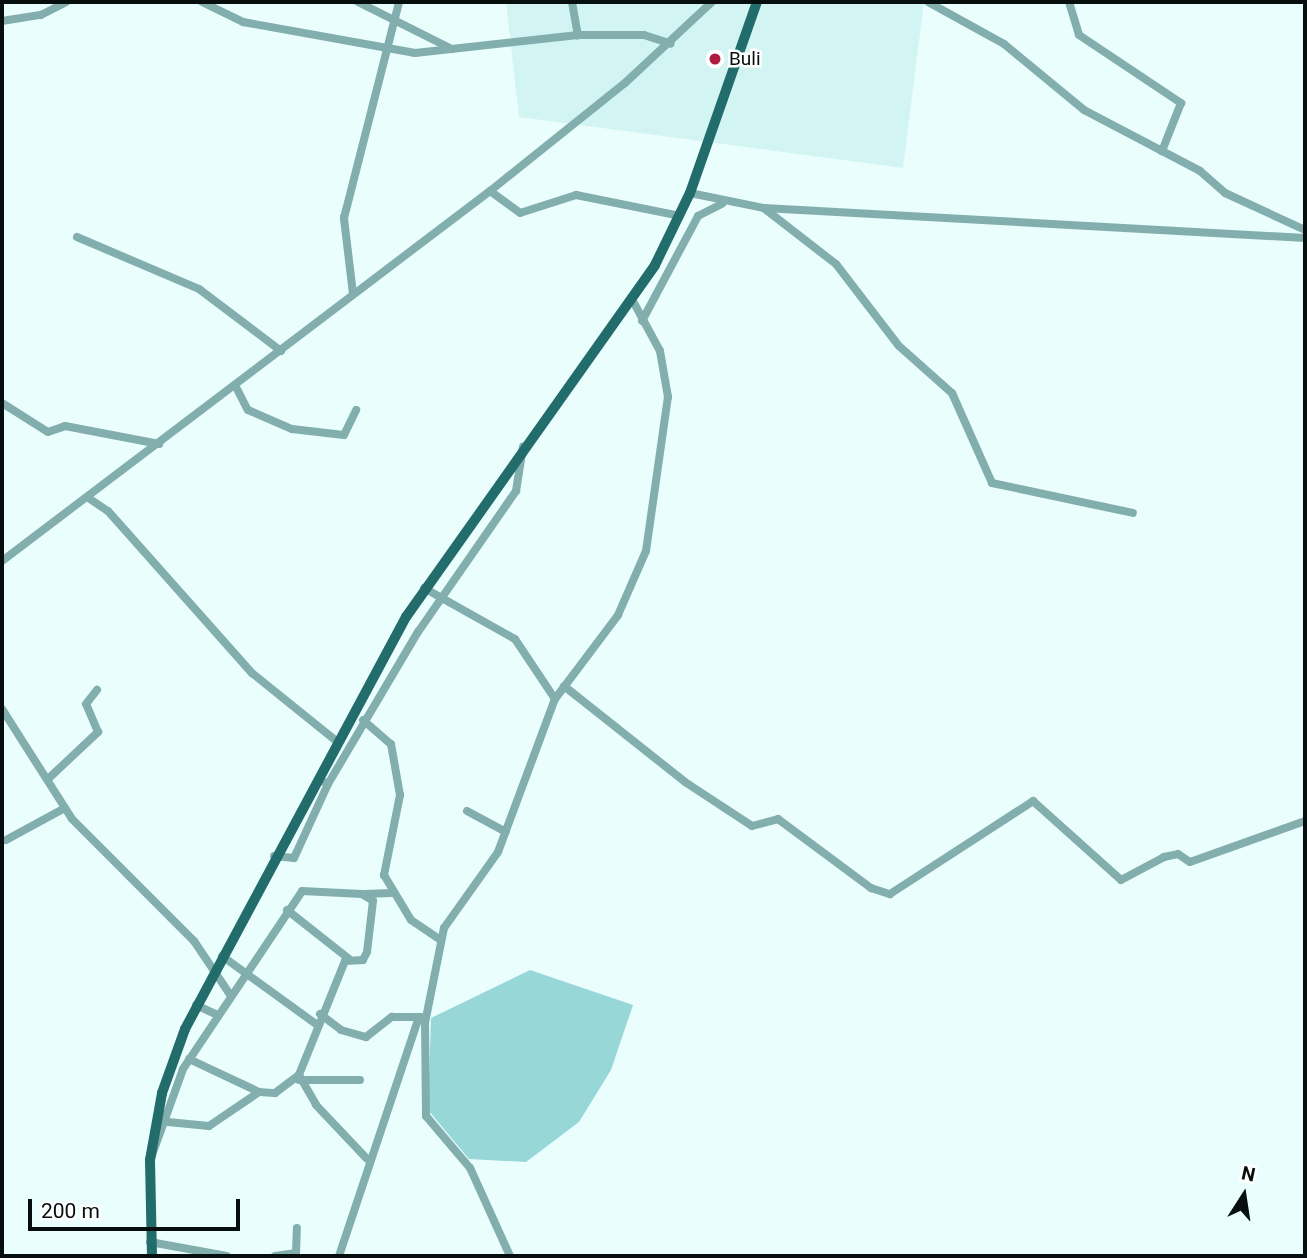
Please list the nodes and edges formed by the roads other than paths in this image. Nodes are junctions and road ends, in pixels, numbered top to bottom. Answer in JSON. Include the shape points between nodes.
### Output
{"nodes":[{"id":1,"x":66,"y":2,"type":"edge"},
{"id":2,"x":202,"y":2,"type":"edge"},
{"id":3,"x":358,"y":2,"type":"edge"},
{"id":4,"x":399,"y":2,"type":"edge"},
{"id":5,"x":572,"y":2,"type":"edge"},
{"id":6,"x":712,"y":2,"type":"edge"},
{"id":7,"x":757,"y":2,"type":"edge"},
{"id":8,"x":928,"y":2,"type":"edge"},
{"id":9,"x":1069,"y":2,"type":"edge"},
{"id":10,"x":394,"y":19,"type":"junction"},
{"id":11,"x":2,"y":21,"type":"edge"},
{"id":12,"x":578,"y":35,"type":"junction"},
{"id":13,"x":671,"y":44,"type":"junction"},
{"id":14,"x":386,"y":49,"type":"junction"},
{"id":15,"x":455,"y":50,"type":"junction"},
{"id":16,"x":1162,"y":151,"type":"junction"},
{"id":17,"x":490,"y":191,"type":"junction"},
{"id":18,"x":690,"y":193,"type":"junction"},
{"id":19,"x":722,"y":204,"type":"junction"},
{"id":20,"x":764,"y":208,"type":"junction"},
{"id":21,"x":680,"y":216,"type":"junction"},
{"id":22,"x":1305,"y":230,"type":"edge"},
{"id":23,"x":77,"y":237,"type":"dead end"},
{"id":24,"x":1305,"y":237,"type":"edge"},
{"id":25,"x":354,"y":294,"type":"junction"},
{"id":26,"x":633,"y":301,"type":"junction"},
{"id":27,"x":642,"y":321,"type":"junction"},
{"id":28,"x":281,"y":351,"type":"junction"},
{"id":29,"x":235,"y":385,"type":"junction"},
{"id":30,"x":2,"y":403,"type":"edge"},
{"id":31,"x":356,"y":410,"type":"dead end"},
{"id":32,"x":159,"y":444,"type":"junction"},
{"id":33,"x":523,"y":447,"type":"junction"},
{"id":34,"x":87,"y":497,"type":"junction"},
{"id":35,"x":1133,"y":513,"type":"dead end"},
{"id":36,"x":2,"y":561,"type":"edge"},
{"id":37,"x":424,"y":588,"type":"junction"},
{"id":38,"x":444,"y":596,"type":"junction"},
{"id":39,"x":564,"y":686,"type":"junction"},
{"id":40,"x":97,"y":690,"type":"dead end"},
{"id":41,"x":555,"y":699,"type":"junction"},
{"id":42,"x":2,"y":709,"type":"edge"},
{"id":43,"x":363,"y":720,"type":"junction"},
{"id":44,"x":335,"y":740,"type":"junction"},
{"id":45,"x":315,"y":777,"type":"junction"},
{"id":46,"x":48,"y":779,"type":"junction"},
{"id":47,"x":328,"y":784,"type":"junction"},
{"id":48,"x":65,"y":808,"type":"junction"},
{"id":49,"x":467,"y":811,"type":"dead end"},
{"id":50,"x":1305,"y":821,"type":"edge"},
{"id":51,"x":506,"y":832,"type":"junction"},
{"id":52,"x":6,"y":840,"type":"dead end"},
{"id":53,"x":274,"y":856,"type":"junction"},
{"id":54,"x":391,"y":893,"type":"junction"},
{"id":55,"x":362,"y":894,"type":"junction"},
{"id":56,"x":287,"y":910,"type":"junction"},
{"id":57,"x":441,"y":940,"type":"junction"},
{"id":58,"x":222,"y":956,"type":"junction"},
{"id":59,"x":349,"y":959,"type":"junction"},
{"id":60,"x":248,"y":970,"type":"junction"},
{"id":61,"x":214,"y":971,"type":"junction"},
{"id":62,"x":231,"y":996,"type":"junction"},
{"id":63,"x":196,"y":1006,"type":"junction"},
{"id":64,"x":320,"y":1014,"type":"junction"},
{"id":65,"x":218,"y":1015,"type":"junction"},
{"id":66,"x":423,"y":1017,"type":"junction"},
{"id":67,"x":316,"y":1024,"type":"junction"},
{"id":68,"x":189,"y":1059,"type":"junction"},
{"id":69,"x":299,"y":1077,"type":"junction"},
{"id":70,"x":360,"y":1080,"type":"dead end"},
{"id":71,"x":259,"y":1093,"type":"junction"},
{"id":72,"x":168,"y":1122,"type":"junction"},
{"id":73,"x":367,"y":1159,"type":"junction"},
{"id":74,"x":150,"y":1160,"type":"junction"},
{"id":75,"x":296,"y":1228,"type":"dead end"},
{"id":76,"x":150,"y":1242,"type":"junction"},
{"id":77,"x":152,"y":1256,"type":"edge"},
{"id":78,"x":227,"y":1256,"type":"edge"},
{"id":79,"x":275,"y":1256,"type":"edge"},
{"id":80,"x":339,"y":1256,"type":"edge"},
{"id":81,"x":510,"y":1256,"type":"edge"}],
"edges":[{"from":1,"to":11,"type":"street","via":[[41,15]]},
{"from":2,"to":14,"type":"street","via":[[243,22]]},
{"from":3,"to":10,"type":"street"},
{"from":4,"to":10,"type":"street"},
{"from":5,"to":12,"type":"street"},
{"from":6,"to":13,"type":"street"},
{"from":7,"to":18,"type":"main road"},
{"from":8,"to":16,"type":"street","via":[[1004,44],[1084,110]]},
{"from":9,"to":16,"type":"street","via":[[1079,35],[1181,103]]},
{"from":10,"to":14,"type":"street"},
{"from":10,"to":15,"type":"street"},
{"from":12,"to":13,"type":"street","via":[[644,35]]},
{"from":12,"to":15,"type":"street"},
{"from":13,"to":17,"type":"street"},
{"from":14,"to":15,"type":"street"},
{"from":14,"to":25,"type":"street","via":[[344,218]]},
{"from":16,"to":22,"type":"street","via":[[1225,193]]},
{"from":17,"to":21,"type":"street","via":[[520,214],[576,195]]},
{"from":17,"to":25,"type":"street"},
{"from":18,"to":19,"type":"street"},
{"from":18,"to":21,"type":"main road"},
{"from":19,"to":20,"type":"street"},
{"from":19,"to":27,"type":"street","via":[[698,216]]},
{"from":20,"to":24,"type":"street"},
{"from":20,"to":35,"type":"street","via":[[836,264],[899,346],[951,393],[988,479],[1048,499]]},
{"from":21,"to":26,"type":"main road"},
{"from":23,"to":28,"type":"street","via":[[199,289]]},
{"from":25,"to":28,"type":"street"},
{"from":26,"to":27,"type":"street"},
{"from":26,"to":33,"type":"main road"},
{"from":27,"to":39,"type":"street","via":[[660,351],[668,397],[652,529],[618,615]]},
{"from":28,"to":29,"type":"street"},
{"from":29,"to":31,"type":"street","via":[[248,410],[292,429],[344,435]]},
{"from":29,"to":32,"type":"street"},
{"from":30,"to":32,"type":"street","via":[[48,432],[65,426]]},
{"from":32,"to":34,"type":"street"},
{"from":33,"to":37,"type":"main road"},
{"from":33,"to":38,"type":"street","via":[[516,491]]},
{"from":34,"to":36,"type":"street"},
{"from":34,"to":44,"type":"street","via":[[108,511],[252,673]]},
{"from":37,"to":38,"type":"street"},
{"from":37,"to":44,"type":"main road"},
{"from":38,"to":41,"type":"street","via":[[514,639]]},
{"from":38,"to":43,"type":"street"},
{"from":39,"to":41,"type":"street"},
{"from":39,"to":50,"type":"street","via":[[685,782],[752,826],[778,819],[871,888],[890,894],[1033,801],[1121,880],[1164,857],[1178,854],[1190,862]]},
{"from":40,"to":46,"type":"street","via":[[86,704],[98,732]]},
{"from":41,"to":51,"type":"street"},
{"from":42,"to":46,"type":"street"},
{"from":43,"to":47,"type":"street"},
{"from":43,"to":54,"type":"street","via":[[391,744],[400,795],[383,869]]},
{"from":44,"to":45,"type":"main road"},
{"from":45,"to":47,"type":"street"},
{"from":45,"to":53,"type":"main road"},
{"from":46,"to":48,"type":"street"},
{"from":47,"to":53,"type":"street","via":[[294,858]]},
{"from":48,"to":52,"type":"street"},
{"from":48,"to":61,"type":"street","via":[[139,892],[194,941]]},
{"from":49,"to":51,"type":"street"},
{"from":51,"to":57,"type":"street"},
{"from":53,"to":58,"type":"main road"},
{"from":54,"to":55,"type":"street"},
{"from":54,"to":57,"type":"street","via":[[411,920]]},
{"from":55,"to":56,"type":"street","via":[[299,892]]},
{"from":55,"to":59,"type":"street","via":[[374,908],[367,951],[363,960]]},
{"from":56,"to":59,"type":"street"},
{"from":56,"to":60,"type":"street"},
{"from":57,"to":66,"type":"street"},
{"from":58,"to":60,"type":"street"},
{"from":58,"to":61,"type":"main road"},
{"from":59,"to":64,"type":"street"},
{"from":60,"to":62,"type":"street"},
{"from":60,"to":67,"type":"street"},
{"from":61,"to":62,"type":"street"},
{"from":61,"to":63,"type":"main road"},
{"from":62,"to":65,"type":"street"},
{"from":63,"to":65,"type":"street"},
{"from":63,"to":74,"type":"main road","via":[[162,1093]]},
{"from":64,"to":66,"type":"street","via":[[366,1037],[391,1017]]},
{"from":64,"to":67,"type":"street"},
{"from":65,"to":68,"type":"street"},
{"from":66,"to":73,"type":"street","via":[[399,1090]]},
{"from":66,"to":81,"type":"street","via":[[426,1116],[470,1168]]},
{"from":67,"to":69,"type":"street"},
{"from":68,"to":71,"type":"street"},
{"from":68,"to":72,"type":"street"},
{"from":69,"to":70,"type":"street"},
{"from":69,"to":71,"type":"street","via":[[275,1093]]},
{"from":69,"to":73,"type":"street"},
{"from":71,"to":72,"type":"street","via":[[209,1126]]},
{"from":72,"to":74,"type":"street"},
{"from":73,"to":80,"type":"street"},
{"from":74,"to":76,"type":"main road"},
{"from":75,"to":79,"type":"street","via":[[296,1253]]},
{"from":76,"to":77,"type":"main road"},
{"from":76,"to":78,"type":"street"}]}
